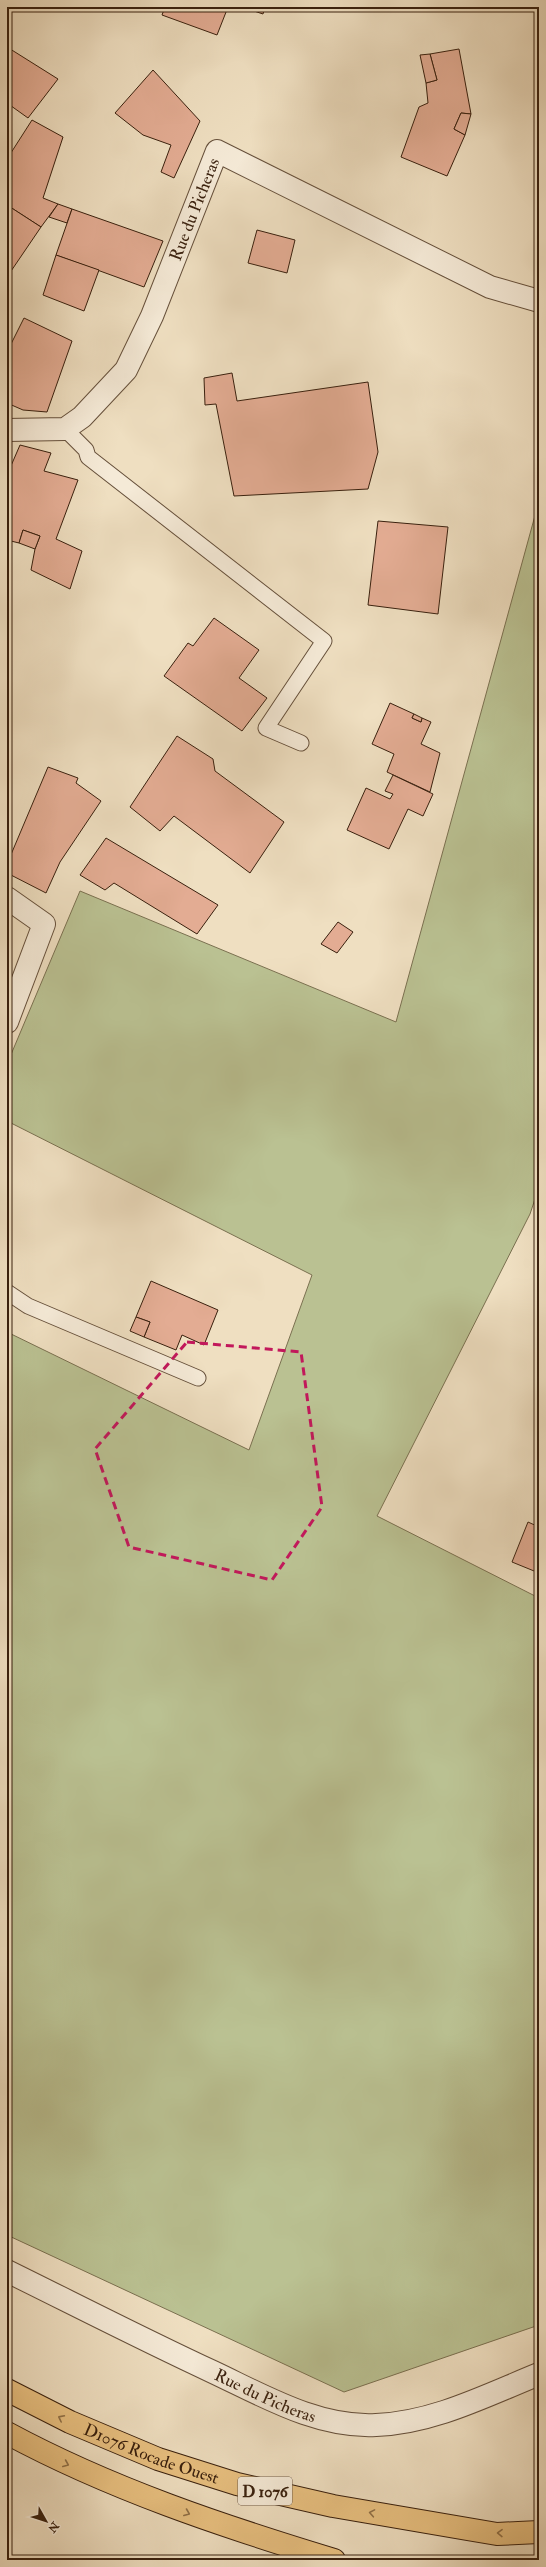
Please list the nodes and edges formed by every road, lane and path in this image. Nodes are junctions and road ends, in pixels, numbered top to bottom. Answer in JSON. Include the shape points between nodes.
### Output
{"nodes":[{"id":1,"x":539,"y":300,"type":"edge"},
{"id":2,"x":65,"y":429,"type":"junction"},
{"id":3,"x":8,"y":433,"type":"edge"},
{"id":4,"x":301,"y":743,"type":"dead end"},
{"id":5,"x":7,"y":898,"type":"edge"},
{"id":6,"x":7,"y":1022,"type":"edge"},
{"id":7,"x":7,"y":1292,"type":"edge"},
{"id":8,"x":198,"y":1378,"type":"dead end"},
{"id":9,"x":7,"y":2271,"type":"edge"},
{"id":10,"x":539,"y":2374,"type":"edge"},
{"id":11,"x":7,"y":2390,"type":"edge"},
{"id":12,"x":7,"y":2433,"type":"edge"},
{"id":13,"x":539,"y":2532,"type":"edge"},
{"id":14,"x":334,"y":2560,"type":"edge"}],
"edges":[{"from":1,"to":2,"type":"street","name":"Rue du Picheras","via":[[490,287],[217,151],[152,316],[126,370],[82,416]]},
{"from":2,"to":3,"type":"street"},
{"from":2,"to":4,"type":"lane","via":[[86,450],[88,457],[324,641],[266,728]]},
{"from":5,"to":6,"type":"street","via":[[44,924]]},
{"from":7,"to":8,"type":"lane","via":[[28,1306]]},
{"from":9,"to":10,"type":"street","name":"Rue du Picheras","via":[[304,2414],[338,2422],[375,2426],[418,2420],[474,2401]]},
{"from":13,"to":11,"type":"main road","name":"D1076 Rocade Ouest","number":"D 1076","one_way":true,"via":[[497,2534],[333,2506],[237,2484],[158,2459],[70,2422]]},
{"from":12,"to":14,"type":"main road","number":"D 1076","one_way":true,"via":[[53,2458],[196,2517]]}]}
